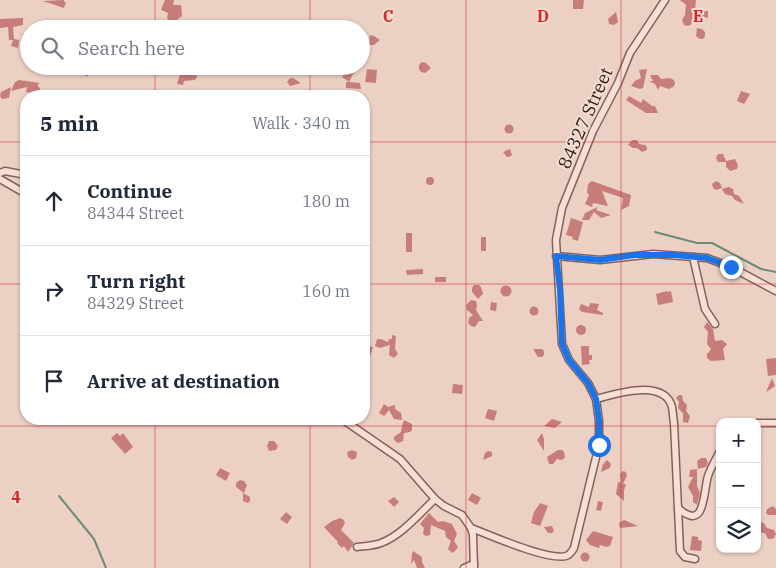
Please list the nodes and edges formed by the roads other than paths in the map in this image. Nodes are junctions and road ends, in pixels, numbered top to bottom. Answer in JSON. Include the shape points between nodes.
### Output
{"nodes":[{"id":1,"x":665,"y":0,"type":"edge"},
{"id":2,"x":0,"y":173,"type":"edge"},
{"id":3,"x":20,"y":175,"type":"edge"},
{"id":4,"x":0,"y":179,"type":"edge"},
{"id":5,"x":20,"y":191,"type":"edge"},
{"id":6,"x":556,"y":256,"type":"junction"},
{"id":7,"x":693,"y":257,"type":"junction"},
{"id":8,"x":776,"y":291,"type":"edge"},
{"id":9,"x":715,"y":324,"type":"dead end"},
{"id":10,"x":596,"y":399,"type":"junction"},
{"id":11,"x":761,"y":422,"type":"edge"},
{"id":12,"x":776,"y":424,"type":"edge"},
{"id":13,"x":351,"y":425,"type":"edge"},
{"id":14,"x":716,"y":459,"type":"edge"},
{"id":15,"x":435,"y":499,"type":"junction"},
{"id":16,"x":678,"y":508,"type":"junction"},
{"id":17,"x":471,"y":528,"type":"junction"},
{"id":18,"x":358,"y":547,"type":"dead end"},
{"id":19,"x":695,"y":558,"type":"dead end"},
{"id":20,"x":474,"y":566,"type":"edge"},
{"id":21,"x":464,"y":568,"type":"edge"}],
"edges":[{"from":1,"to":6,"type":"street","name":"84327 Street","via":[[630,53],[594,132],[562,208]]},
{"from":2,"to":3,"type":"street"},
{"from":4,"to":5,"type":"street"},
{"from":6,"to":7,"type":"street","via":[[600,260],[653,254]]},
{"from":6,"to":10,"type":"street","name":"84327 Street","via":[[562,344]]},
{"from":7,"to":8,"type":"street","via":[[707,258],[731,267]]},
{"from":7,"to":9,"type":"street","via":[[705,310]]},
{"from":10,"to":16,"type":"street","via":[[629,391],[656,390],[668,400],[674,423]]},
{"from":10,"to":17,"type":"street","via":[[599,445],[571,553],[566,556],[546,555]]},
{"from":11,"to":12,"type":"street"},
{"from":13,"to":15,"type":"street","via":[[400,459]]},
{"from":14,"to":16,"type":"street","via":[[698,512],[694,516],[689,515]]},
{"from":15,"to":17,"type":"street","via":[[462,515]]},
{"from":15,"to":18,"type":"street","via":[[401,531],[383,542]]},
{"from":16,"to":19,"type":"street","via":[[680,551],[685,557]]},
{"from":17,"to":20,"type":"street"},
{"from":20,"to":21,"type":"street"}]}
